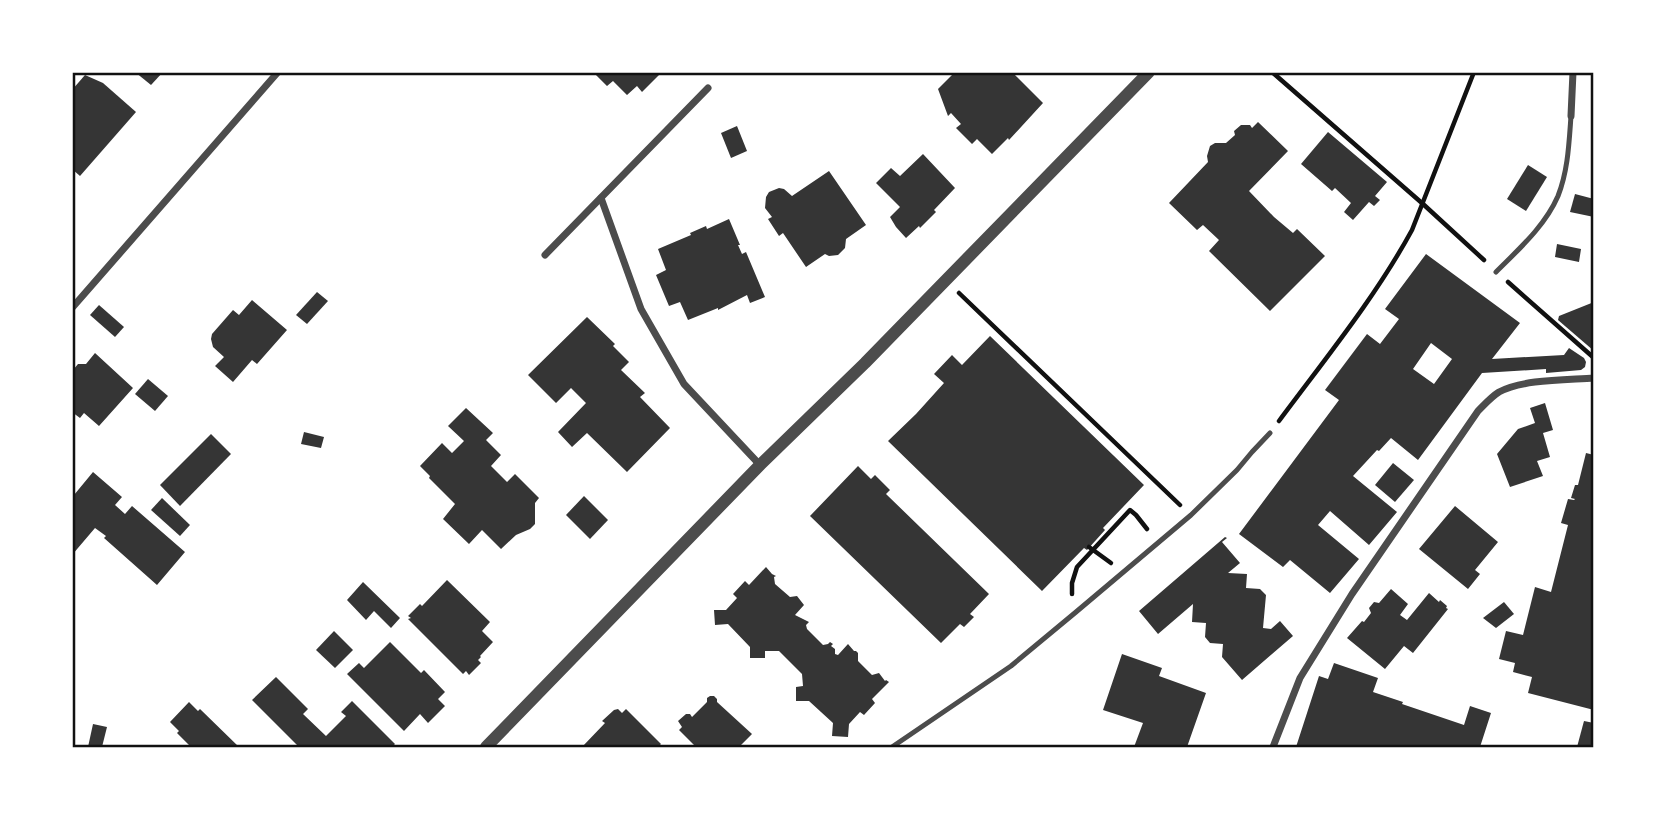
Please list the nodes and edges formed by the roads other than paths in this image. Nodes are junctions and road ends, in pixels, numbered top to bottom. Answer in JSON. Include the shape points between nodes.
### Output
{"nodes":[{"id":1,"x":278,"y":72,"type":"edge"},
{"id":2,"x":1149,"y":72,"type":"edge"},
{"id":3,"x":1573,"y":72,"type":"edge"},
{"id":4,"x":708,"y":88,"type":"dead end"},
{"id":5,"x":1571,"y":116,"type":"joint"},
{"id":6,"x":601,"y":198,"type":"junction"},
{"id":7,"x":545,"y":255,"type":"dead end"},
{"id":8,"x":1496,"y":272,"type":"dead end"},
{"id":9,"x":72,"y":308,"type":"edge"},
{"id":10,"x":1594,"y":378,"type":"edge"},
{"id":11,"x":1270,"y":433,"type":"road end"},
{"id":12,"x":760,"y":465,"type":"junction"},
{"id":13,"x":486,"y":747,"type":"edge"},
{"id":14,"x":892,"y":747,"type":"edge"},
{"id":15,"x":1273,"y":747,"type":"edge"}],
"edges":[{"from":1,"to":9,"type":"street"},
{"from":2,"to":12,"type":"street"},
{"from":3,"to":5,"type":"street"},
{"from":4,"to":6,"type":"street"},
{"from":5,"to":8,"type":"lane","via":[[1568,157],[1558,197],[1531,237]]},
{"from":6,"to":7,"type":"street"},
{"from":6,"to":12,"type":"street","via":[[641,309],[684,384]]},
{"from":10,"to":15,"type":"street","via":[[1522,384],[1489,399],[1478,411],[1300,678]]},
{"from":11,"to":14,"type":"lane","via":[[1191,515],[1011,666]]},
{"from":12,"to":13,"type":"street"}]}
